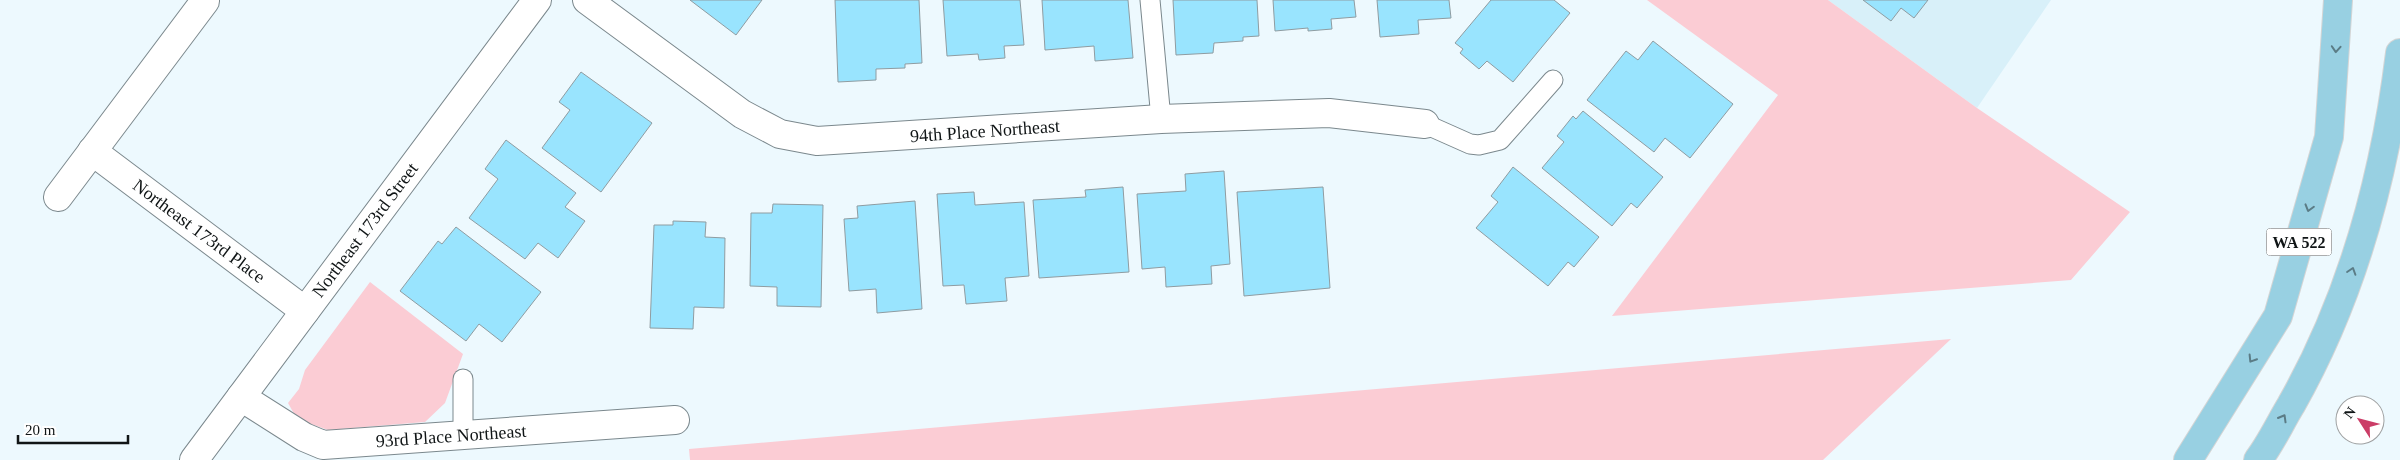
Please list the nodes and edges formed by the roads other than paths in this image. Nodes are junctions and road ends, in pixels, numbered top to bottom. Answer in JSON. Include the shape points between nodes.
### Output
{"nodes":[{"id":1,"x":537,"y":0,"type":"edge"},
{"id":2,"x":587,"y":0,"type":"edge"},
{"id":3,"x":1150,"y":0,"type":"edge"},
{"id":4,"x":2338,"y":0,"type":"edge"},
{"id":5,"x":205,"y":1,"type":"edge"},
{"id":6,"x":2400,"y":53,"type":"edge"},
{"id":7,"x":1552,"y":80,"type":"dead end"},
{"id":8,"x":1162,"y":118,"type":"junction"},
{"id":9,"x":1425,"y":124,"type":"joint"},
{"id":10,"x":92,"y":152,"type":"junction"},
{"id":11,"x":58,"y":197,"type":"dead end"},
{"id":12,"x":305,"y":311,"type":"junction"},
{"id":13,"x":463,"y":380,"type":"dead end"},
{"id":14,"x":241,"y":397,"type":"junction"},
{"id":15,"x":675,"y":420,"type":"dead end"},
{"id":16,"x":464,"y":435,"type":"junction"},
{"id":17,"x":194,"y":460,"type":"edge"},
{"id":18,"x":2188,"y":460,"type":"edge"},
{"id":19,"x":2258,"y":460,"type":"edge"}],
"edges":[{"from":1,"to":12,"type":"street","name":"Northeast 173rd Street"},
{"from":2,"to":8,"type":"street","name":"94th Place Northeast","via":[[742,114],[780,134],[817,141]]},
{"from":3,"to":8,"type":"lane"},
{"from":4,"to":18,"type":"main road","number":"WA 522","one_way":true,"via":[[2329,137],[2278,316]]},
{"from":5,"to":10,"type":"street"},
{"from":19,"to":6,"type":"main road","number":"WA 522","one_way":true,"via":[[2308,375],[2346,289],[2372,209],[2393,111]]},
{"from":7,"to":9,"type":"lane","via":[[1500,140],[1470,144]]},
{"from":8,"to":9,"type":"street","name":"94th Place Northeast","via":[[1328,113]]},
{"from":10,"to":11,"type":"street"},
{"from":10,"to":12,"type":"street","name":"Northeast 173rd Place"},
{"from":12,"to":14,"type":"street","name":"Northeast 173rd Street"},
{"from":13,"to":16,"type":"lane"},
{"from":14,"to":16,"type":"street","name":"93rd Place Northeast","via":[[304,437],[324,445]]},
{"from":14,"to":17,"type":"street","name":"Northeast 173rd Street"},
{"from":15,"to":16,"type":"street","name":"93rd Place Northeast"}]}
